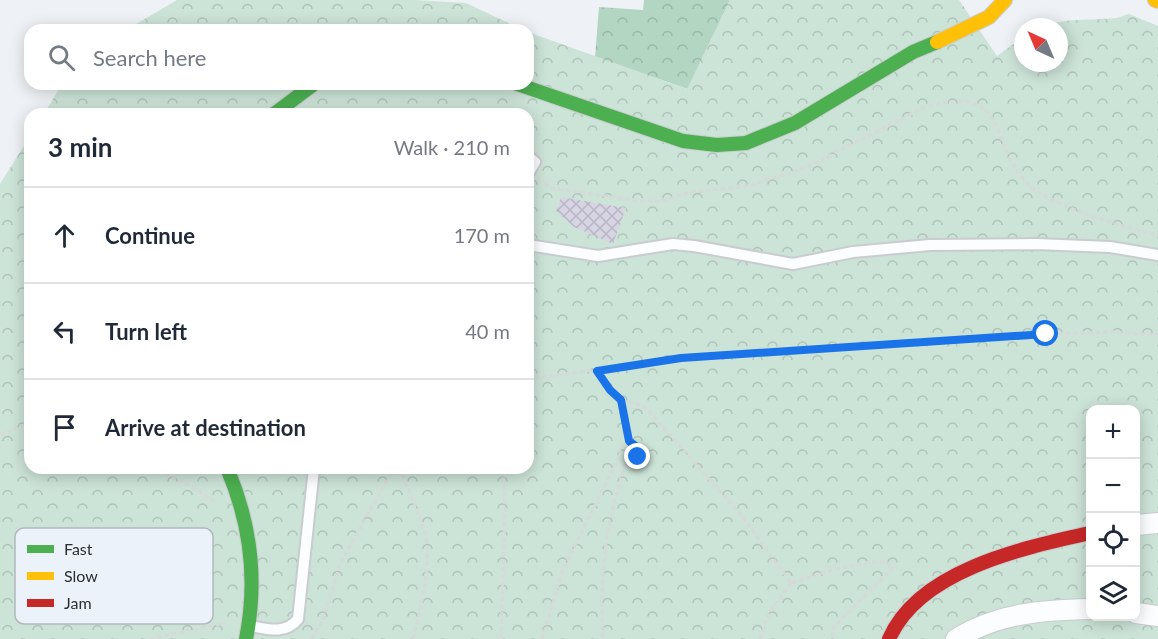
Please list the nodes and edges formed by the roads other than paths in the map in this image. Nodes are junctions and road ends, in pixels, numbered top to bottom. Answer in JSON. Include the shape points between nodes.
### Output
{"nodes":[{"id":1,"x":1002,"y":1,"type":"edge"},
{"id":2,"x":306,"y":90,"type":"edge"},
{"id":3,"x":534,"y":90,"type":"edge"},
{"id":4,"x":282,"y":108,"type":"edge"},
{"id":5,"x":534,"y":246,"type":"edge"},
{"id":6,"x":1158,"y":255,"type":"edge"},
{"id":7,"x":230,"y":474,"type":"edge"},
{"id":8,"x":313,"y":474,"type":"edge"},
{"id":9,"x":1158,"y":523,"type":"edge"},
{"id":10,"x":1140,"y":525,"type":"edge"},
{"id":11,"x":1086,"y":534,"type":"edge"},
{"id":12,"x":1086,"y":609,"type":"edge"},
{"id":13,"x":1140,"y":614,"type":"edge"},
{"id":14,"x":1158,"y":616,"type":"edge"},
{"id":15,"x":248,"y":633,"type":"edge"},
{"id":16,"x":889,"y":639,"type":"edge"},
{"id":17,"x":956,"y":639,"type":"edge"}],
"edges":[{"from":1,"to":3,"type":"street","via":[[989,17],[975,25],[913,52],[795,123],[746,143],[683,141]]},
{"from":2,"to":4,"type":"street"},
{"from":5,"to":6,"type":"lane","via":[[598,256],[673,244],[793,264],[853,252],[930,245],[1089,246]]},
{"from":7,"to":15,"type":"street","via":[[252,545],[254,584]]},
{"from":8,"to":15,"type":"lane","via":[[297,620],[288,629]]},
{"from":9,"to":10,"type":"street"},
{"from":11,"to":16,"type":"street","via":[[982,565],[930,589],[902,616]]},
{"from":12,"to":17,"type":"street","via":[[1014,614],[978,625]]},
{"from":13,"to":14,"type":"street"}]}
